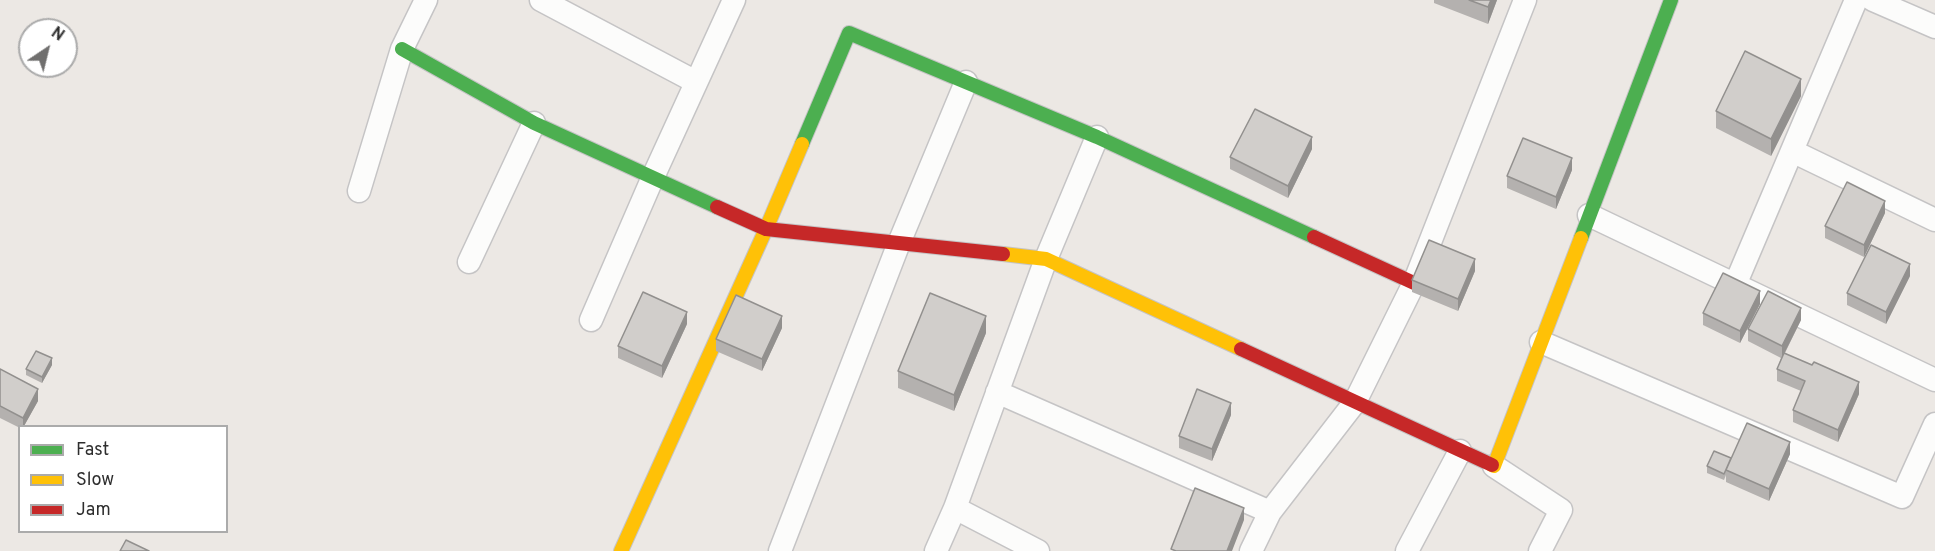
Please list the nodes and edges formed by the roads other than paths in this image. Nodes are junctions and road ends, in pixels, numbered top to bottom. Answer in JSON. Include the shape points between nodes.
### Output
{"nodes":[{"id":1,"x":426,"y":0,"type":"edge"},
{"id":2,"x":541,"y":0,"type":"edge"},
{"id":3,"x":734,"y":0,"type":"edge"},
{"id":4,"x":1525,"y":0,"type":"edge"},
{"id":5,"x":1671,"y":0,"type":"edge"},
{"id":6,"x":1856,"y":0,"type":"edge"},
{"id":7,"x":1880,"y":1,"type":"edge"},
{"id":8,"x":1935,"y":27,"type":"edge"},
{"id":9,"x":402,"y":49,"type":"junction"},
{"id":10,"x":696,"y":82,"type":"junction"},
{"id":11,"x":966,"y":82,"type":"junction"},
{"id":12,"x":534,"y":123,"type":"junction"},
{"id":13,"x":1097,"y":137,"type":"junction"},
{"id":14,"x":1792,"y":151,"type":"junction"},
{"id":15,"x":652,"y":177,"type":"junction"},
{"id":16,"x":359,"y":191,"type":"dead end"},
{"id":17,"x":1589,"y":215,"type":"junction"},
{"id":18,"x":1935,"y":220,"type":"edge"},
{"id":19,"x":766,"y":228,"type":"junction"},
{"id":20,"x":899,"y":243,"type":"junction"},
{"id":21,"x":1046,"y":259,"type":"junction"},
{"id":22,"x":469,"y":262,"type":"dead end"},
{"id":23,"x":1414,"y":283,"type":"junction"},
{"id":24,"x":1735,"y":285,"type":"junction"},
{"id":25,"x":591,"y":320,"type":"dead end"},
{"id":26,"x":1541,"y":342,"type":"junction"},
{"id":27,"x":1935,"y":380,"type":"edge"},
{"id":28,"x":997,"y":393,"type":"junction"},
{"id":29,"x":1355,"y":402,"type":"junction"},
{"id":30,"x":1935,"y":424,"type":"edge"},
{"id":31,"x":1460,"y":451,"type":"junction"},
{"id":32,"x":1494,"y":466,"type":"junction"},
{"id":33,"x":955,"y":508,"type":"junction"},
{"id":34,"x":1270,"y":512,"type":"junction"},
{"id":35,"x":621,"y":551,"type":"edge"},
{"id":36,"x":780,"y":551,"type":"edge"},
{"id":37,"x":936,"y":551,"type":"edge"},
{"id":38,"x":1038,"y":551,"type":"edge"},
{"id":39,"x":1251,"y":551,"type":"edge"},
{"id":40,"x":1407,"y":551,"type":"edge"},
{"id":41,"x":1540,"y":551,"type":"edge"}],
"edges":[{"from":1,"to":9,"type":"street"},
{"from":2,"to":10,"type":"street"},
{"from":3,"to":10,"type":"street"},
{"from":4,"to":23,"type":"street"},
{"from":5,"to":17,"type":"street"},
{"from":6,"to":14,"type":"street"},
{"from":7,"to":8,"type":"street"},
{"from":9,"to":12,"type":"street"},
{"from":9,"to":16,"type":"street"},
{"from":10,"to":15,"type":"street"},
{"from":11,"to":13,"type":"street"},
{"from":11,"to":19,"type":"street","via":[[849,33]]},
{"from":11,"to":20,"type":"street"},
{"from":12,"to":15,"type":"street"},
{"from":12,"to":22,"type":"street"},
{"from":13,"to":21,"type":"street"},
{"from":13,"to":23,"type":"street"},
{"from":14,"to":18,"type":"street"},
{"from":14,"to":24,"type":"street"},
{"from":15,"to":19,"type":"street"},
{"from":15,"to":25,"type":"street"},
{"from":17,"to":24,"type":"street"},
{"from":17,"to":26,"type":"street"},
{"from":19,"to":20,"type":"street"},
{"from":19,"to":35,"type":"street"},
{"from":20,"to":21,"type":"street"},
{"from":20,"to":36,"type":"street"},
{"from":21,"to":28,"type":"street"},
{"from":21,"to":29,"type":"street"},
{"from":23,"to":29,"type":"street"},
{"from":24,"to":27,"type":"street"},
{"from":26,"to":30,"type":"street","via":[[1902,497]]},
{"from":26,"to":32,"type":"street"},
{"from":28,"to":33,"type":"street"},
{"from":28,"to":34,"type":"street"},
{"from":29,"to":31,"type":"street"},
{"from":29,"to":34,"type":"street"},
{"from":31,"to":32,"type":"street"},
{"from":31,"to":40,"type":"street"},
{"from":32,"to":41,"type":"street","via":[[1561,510]]},
{"from":33,"to":37,"type":"street"},
{"from":33,"to":38,"type":"street"},
{"from":34,"to":39,"type":"street"}]}
